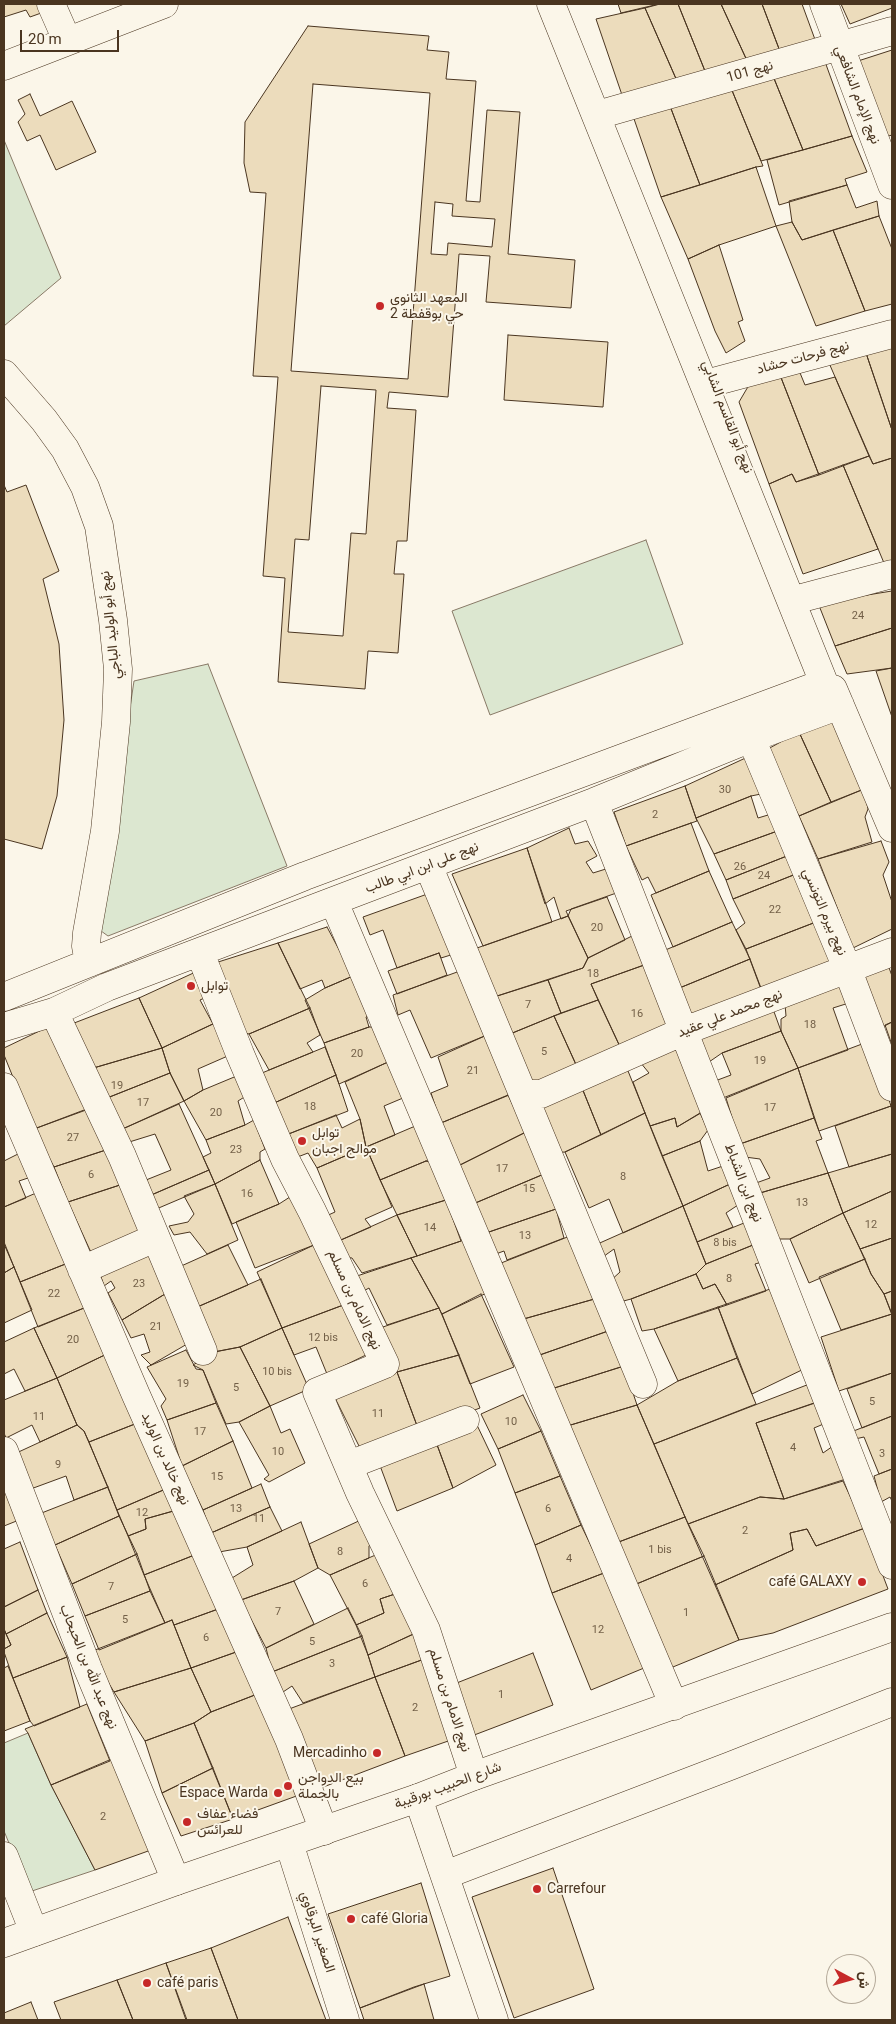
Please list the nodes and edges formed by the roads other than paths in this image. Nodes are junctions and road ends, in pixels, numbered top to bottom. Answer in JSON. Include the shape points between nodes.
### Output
{"nodes":[{"id":1,"x":51,"y":4,"type":"edge"},
{"id":2,"x":154,"y":4,"type":"edge"},
{"id":3,"x":164,"y":4,"type":"edge"},
{"id":4,"x":551,"y":4,"type":"edge"},
{"id":5,"x":566,"y":4,"type":"edge"},
{"id":6,"x":824,"y":4,"type":"edge"},
{"id":7,"x":892,"y":31,"type":"edge"},
{"id":8,"x":66,"y":38,"type":"junction"},
{"id":9,"x":839,"y":47,"type":"junction"},
{"id":10,"x":4,"y":64,"type":"edge"},
{"id":11,"x":608,"y":112,"type":"junction"},
{"id":12,"x":892,"y":185,"type":"edge"},
{"id":13,"x":892,"y":334,"type":"edge"},
{"id":14,"x":4,"y":374,"type":"edge"},
{"id":15,"x":713,"y":382,"type":"junction"},
{"id":16,"x":892,"y":574,"type":"edge"},
{"id":17,"x":798,"y":599,"type":"junction"},
{"id":18,"x":840,"y":705,"type":"junction"},
{"id":19,"x":751,"y":738,"type":"junction"},
{"id":20,"x":881,"y":772,"type":"edge"},
{"id":21,"x":594,"y":802,"type":"junction"},
{"id":22,"x":892,"y":828,"type":"edge"},
{"id":23,"x":428,"y":865,"type":"junction"},
{"id":24,"x":334,"y":902,"type":"junction"},
{"id":25,"x":892,"y":952,"type":"edge"},
{"id":26,"x":200,"y":953,"type":"junction"},
{"id":27,"x":89,"y":963,"type":"junction"},
{"id":28,"x":848,"y":968,"type":"junction"},
{"id":29,"x":4,"y":997,"type":"edge"},
{"id":30,"x":54,"y":1012,"type":"junction"},
{"id":31,"x":4,"y":1027,"type":"edge"},
{"id":32,"x":684,"y":1032,"type":"junction"},
{"id":33,"x":4,"y":1087,"type":"edge"},
{"id":34,"x":892,"y":1087,"type":"edge"},
{"id":35,"x":523,"y":1094,"type":"junction"},
{"id":36,"x":155,"y":1238,"type":"junction"},
{"id":37,"x":82,"y":1270,"type":"junction"},
{"id":38,"x":203,"y":1351,"type":"dead end"},
{"id":39,"x":643,"y":1384,"type":"dead end"},
{"id":40,"x":465,"y":1420,"type":"dead end"},
{"id":41,"x":4,"y":1451,"type":"edge"},
{"id":42,"x":349,"y":1465,"type":"junction"},
{"id":43,"x":892,"y":1565,"type":"edge"},
{"id":44,"x":892,"y":1627,"type":"edge"},
{"id":45,"x":892,"y":1702,"type":"edge"},
{"id":46,"x":674,"y":1706,"type":"junction"},
{"id":47,"x":474,"y":1776,"type":"junction"},
{"id":48,"x":418,"y":1798,"type":"junction"},
{"id":49,"x":324,"y":1831,"type":"junction"},
{"id":50,"x":289,"y":1844,"type":"junction"},
{"id":51,"x":4,"y":1856,"type":"edge"},
{"id":52,"x":445,"y":1875,"type":"junction"},
{"id":53,"x":176,"y":1881,"type":"junction"},
{"id":54,"x":34,"y":1932,"type":"junction"},
{"id":55,"x":4,"y":1943,"type":"edge"},
{"id":56,"x":346,"y":2020,"type":"edge"},
{"id":57,"x":494,"y":2020,"type":"edge"}],
"edges":[{"from":1,"to":8,"type":"street"},
{"from":2,"to":8,"type":"street"},
{"from":3,"to":10,"type":"street"},
{"from":4,"to":27,"type":"street","via":[[824,683],[305,876]]},
{"from":5,"to":11,"type":"street","name":"نهج أبو القاسم الشابي"},
{"from":6,"to":9,"type":"street","name":"نهج الإمام الشافعي"},
{"from":7,"to":9,"type":"street","name":"نهج 101"},
{"from":8,"to":10,"type":"street"},
{"from":9,"to":11,"type":"street","name":"نهج 101"},
{"from":9,"to":12,"type":"street","name":"نهج الإمام الشافعي"},
{"from":11,"to":15,"type":"street","name":"نهج أبو القاسم الشابي"},
{"from":13,"to":15,"type":"street","name":"نهج فرحات حشاد"},
{"from":14,"to":27,"type":"street","name":"نهج أبو الوليد الباجي","via":[[65,449],[85,486],[99,526],[109,592],[118,669],[116,722],[105,831],[87,932]]},
{"from":15,"to":17,"type":"street","name":"نهج أبو القاسم الشابي"},
{"from":16,"to":17,"type":"street"},
{"from":17,"to":18,"type":"street","name":"نهج أبو القاسم الشابي"},
{"from":18,"to":19,"type":"street","name":"نهج على ابن ابي طالب"},
{"from":18,"to":20,"type":"street","name":"نهج أبو القاسم الشابي"},
{"from":19,"to":21,"type":"street","name":"نهج على ابن ابي طالب"},
{"from":19,"to":28,"type":"street","name":"نهج بيرم التونسي"},
{"from":20,"to":22,"type":"street","name":"نهج أبو القاسم الشابي"},
{"from":21,"to":23,"type":"street","name":"نهج على ابن ابي طالب"},
{"from":21,"to":32,"type":"street","name":"نهج ابن الشباط"},
{"from":23,"to":24,"type":"street","name":"نهج على ابن ابي طالب"},
{"from":23,"to":35,"type":"street"},
{"from":24,"to":26,"type":"street","name":"نهج على ابن ابي طالب"},
{"from":24,"to":46,"type":"street"},
{"from":25,"to":28,"type":"street","name":"نهج محمد علي عقيد"},
{"from":26,"to":30,"type":"street","name":"نهج على ابن ابي طالب","via":[[107,987]]},
{"from":26,"to":42,"type":"street","name":"نهج الامام بن مسلم","via":[[285,1159],[385,1364],[317,1392]]},
{"from":27,"to":29,"type":"street"},
{"from":28,"to":32,"type":"street","name":"نهج محمد علي عقيد"},
{"from":28,"to":34,"type":"street","name":"نهج بيرم التونسي"},
{"from":30,"to":31,"type":"street","name":"نهج على ابن ابي طالب"},
{"from":30,"to":36,"type":"street","via":[[122,1156]]},
{"from":32,"to":35,"type":"street","name":"نهج محمد علي عقيد","via":[[541,1094]]},
{"from":32,"to":43,"type":"street","name":"نهج ابن الشباط"},
{"from":33,"to":37,"type":"street","name":"نهج خالد بن الوليد"},
{"from":35,"to":39,"type":"street"},
{"from":36,"to":37,"type":"street"},
{"from":36,"to":38,"type":"street"},
{"from":37,"to":49,"type":"street","name":"نهج خالد بن الوليد","via":[[289,1739]]},
{"from":40,"to":42,"type":"street"},
{"from":41,"to":53,"type":"street","name":"نهج عبد الله بن الحبحاب","via":[[88,1668]]},
{"from":42,"to":47,"type":"street","name":"نهج الامام بن مسلم","via":[[426,1630]]},
{"from":44,"to":46,"type":"street","name":"شارع الحبيب بورقيبة"},
{"from":45,"to":52,"type":"street"},
{"from":46,"to":47,"type":"street","name":"شارع الحبيب بورقيبة"},
{"from":47,"to":48,"type":"street","name":"شارع الحبيب بورقيبة"},
{"from":48,"to":49,"type":"street","name":"شارع الحبيب بورقيبة"},
{"from":48,"to":52,"type":"street"},
{"from":49,"to":50,"type":"street","name":"شارع الحبيب بورقيبة"},
{"from":50,"to":53,"type":"street","name":"شارع الحبيب بورقيبة"},
{"from":50,"to":56,"type":"street","name":"الصغير البرقاوي"},
{"from":51,"to":54,"type":"street"},
{"from":52,"to":57,"type":"street"},
{"from":53,"to":54,"type":"street","name":"شارع الحبيب بورقيبة"},
{"from":54,"to":55,"type":"street","name":"شارع الحبيب بورقيبة"}]}
